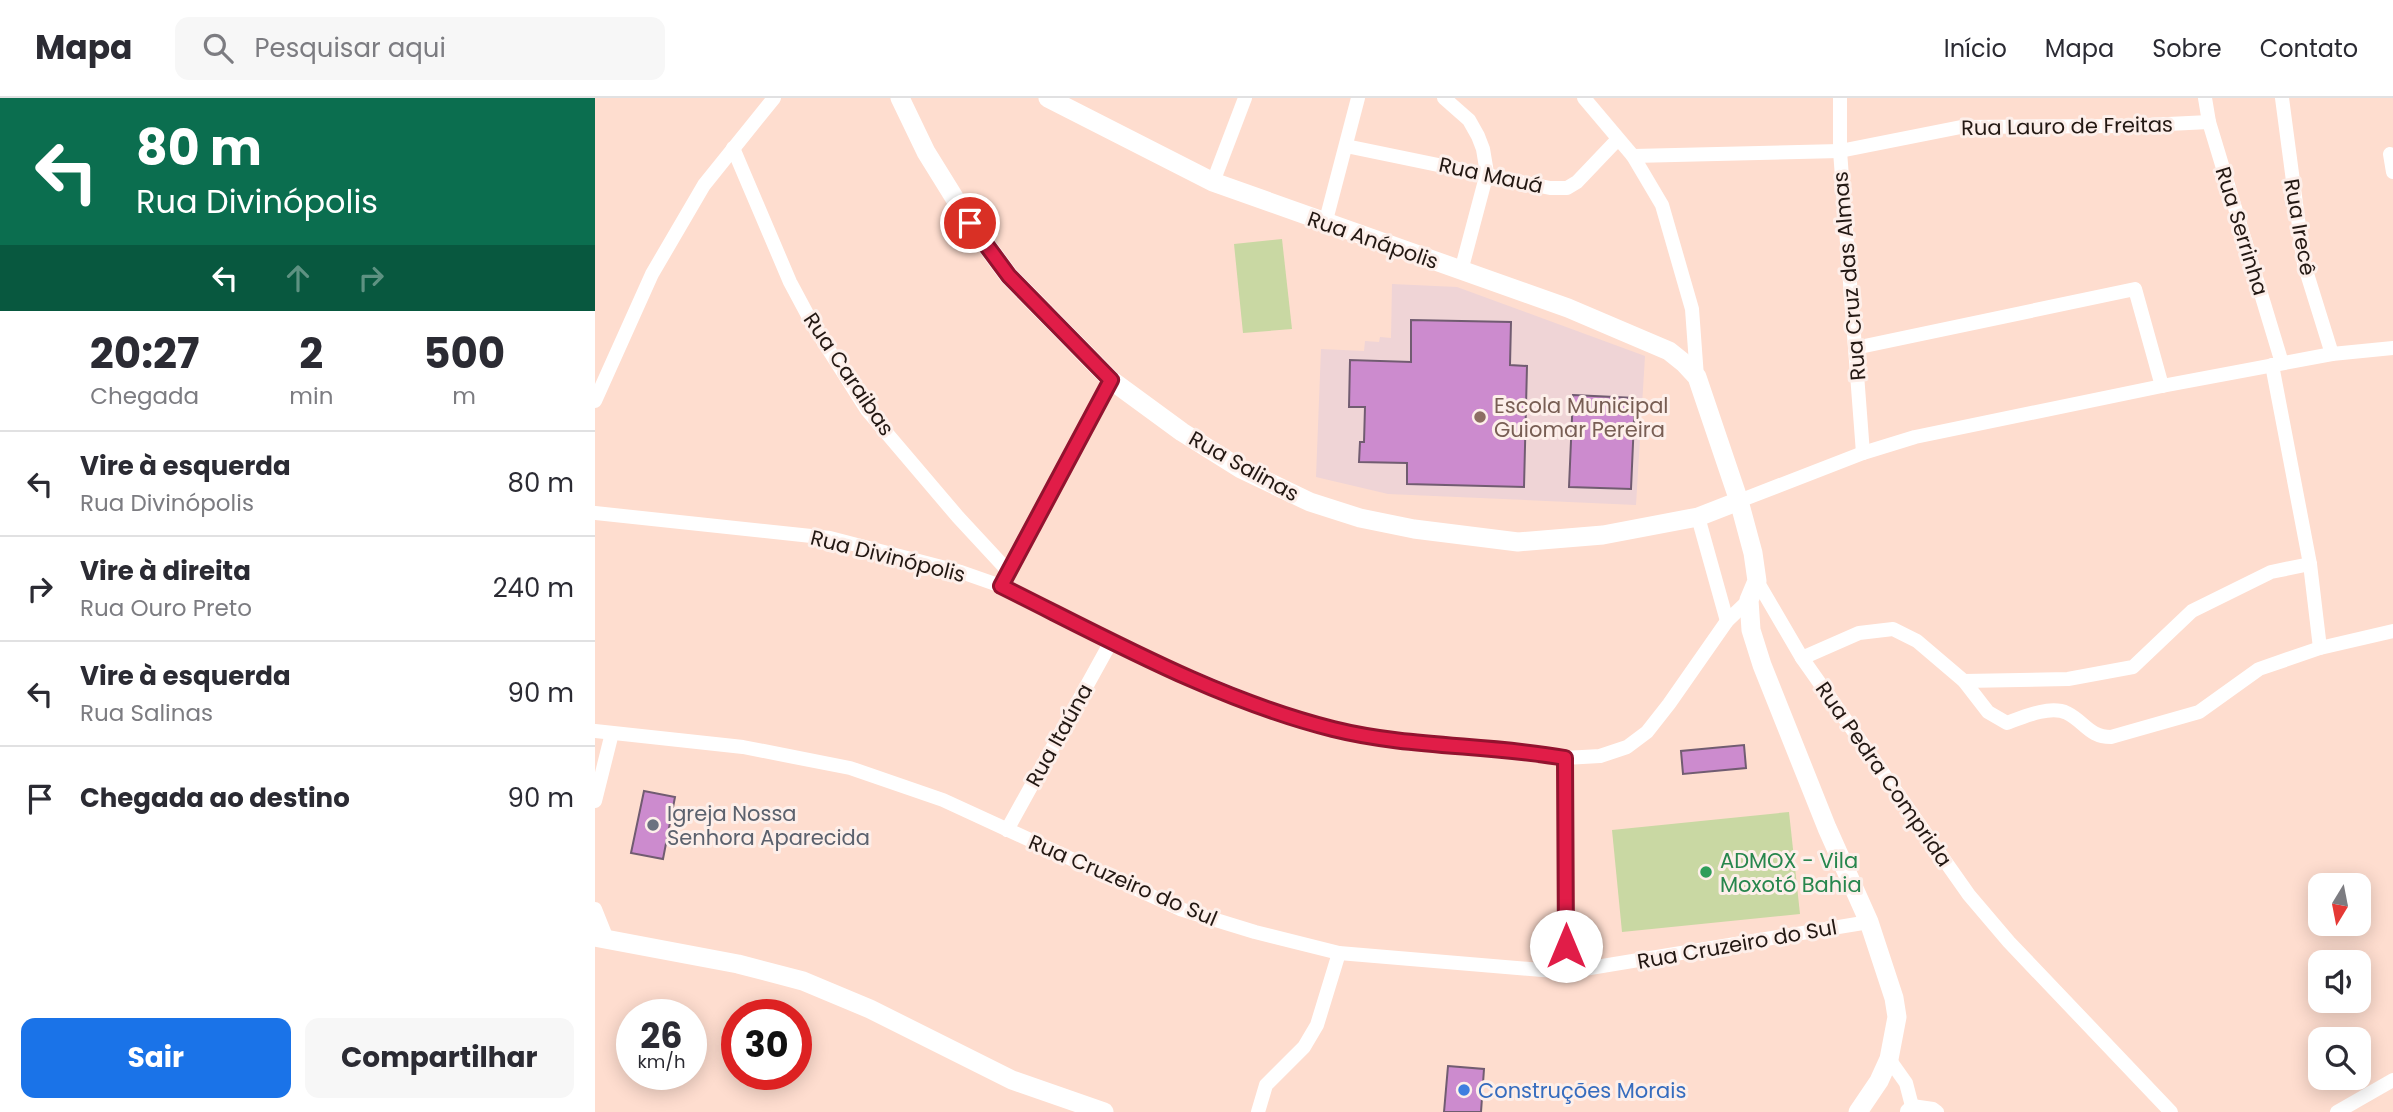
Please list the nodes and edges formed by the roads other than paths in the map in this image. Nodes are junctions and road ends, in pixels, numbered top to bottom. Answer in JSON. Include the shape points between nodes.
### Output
{"nodes":[{"id":1,"x":774,"y":98,"type":"edge"},
{"id":2,"x":900,"y":98,"type":"edge"},
{"id":3,"x":1048,"y":98,"type":"edge"},
{"id":4,"x":1245,"y":98,"type":"edge"},
{"id":5,"x":1358,"y":98,"type":"edge"},
{"id":6,"x":1444,"y":98,"type":"edge"},
{"id":7,"x":1584,"y":98,"type":"edge"},
{"id":8,"x":1840,"y":98,"type":"edge"},
{"id":9,"x":2205,"y":98,"type":"edge"},
{"id":10,"x":2282,"y":98,"type":"edge"},
{"id":11,"x":2209,"y":122,"type":"junction"},
{"id":12,"x":1617,"y":140,"type":"junction"},
{"id":13,"x":1346,"y":146,"type":"junction"},
{"id":14,"x":733,"y":148,"type":"junction"},
{"id":15,"x":1840,"y":151,"type":"junction"},
{"id":16,"x":2390,"y":154,"type":"dead end"},
{"id":17,"x":1633,"y":156,"type":"junction"},
{"id":18,"x":2393,"y":172,"type":"edge"},
{"id":19,"x":1487,"y":173,"type":"junction"},
{"id":20,"x":1213,"y":183,"type":"junction"},
{"id":21,"x":1325,"y":224,"type":"junction"},
{"id":22,"x":1461,"y":271,"type":"junction"},
{"id":23,"x":1855,"y":348,"type":"junction"},
{"id":24,"x":2393,"y":348,"type":"edge"},
{"id":25,"x":2332,"y":354,"type":"junction"},
{"id":26,"x":2277,"y":364,"type":"junction"},
{"id":27,"x":1697,"y":377,"type":"junction"},
{"id":28,"x":1111,"y":380,"type":"junction"},
{"id":29,"x":2162,"y":386,"type":"junction"},
{"id":30,"x":595,"y":401,"type":"edge"},
{"id":31,"x":1863,"y":453,"type":"junction"},
{"id":32,"x":1739,"y":501,"type":"junction"},
{"id":33,"x":595,"y":513,"type":"edge"},
{"id":34,"x":1698,"y":517,"type":"junction"},
{"id":35,"x":2310,"y":564,"type":"junction"},
{"id":36,"x":1009,"y":572,"type":"junction"},
{"id":37,"x":1757,"y":581,"type":"junction"},
{"id":38,"x":1001,"y":586,"type":"junction"},
{"id":39,"x":1749,"y":600,"type":"junction"},
{"id":40,"x":1727,"y":621,"type":"junction"},
{"id":41,"x":2393,"y":631,"type":"edge"},
{"id":42,"x":1112,"y":640,"type":"junction"},
{"id":43,"x":2320,"y":648,"type":"junction"},
{"id":44,"x":1802,"y":657,"type":"junction"},
{"id":45,"x":1964,"y":681,"type":"junction"},
{"id":46,"x":595,"y":731,"type":"edge"},
{"id":47,"x":612,"y":733,"type":"junction"},
{"id":48,"x":1565,"y":758,"type":"junction"},
{"id":49,"x":595,"y":801,"type":"edge"},
{"id":50,"x":1006,"y":830,"type":"junction"},
{"id":51,"x":595,"y":909,"type":"edge"},
{"id":52,"x":1869,"y":922,"type":"junction"},
{"id":53,"x":601,"y":938,"type":"edge"},
{"id":54,"x":1339,"y":953,"type":"junction"},
{"id":55,"x":1566,"y":972,"type":"junction"},
{"id":56,"x":1889,"y":1059,"type":"junction"},
{"id":57,"x":2393,"y":1080,"type":"edge"},
{"id":58,"x":1909,"y":1109,"type":"edge"},
{"id":59,"x":1104,"y":1112,"type":"edge"},
{"id":60,"x":1258,"y":1112,"type":"edge"},
{"id":61,"x":1858,"y":1112,"type":"edge"},
{"id":62,"x":1937,"y":1112,"type":"edge"},
{"id":63,"x":2171,"y":1112,"type":"edge"},
{"id":64,"x":2337,"y":1112,"type":"edge"}],
"edges":[{"from":1,"to":14,"type":"street"},
{"from":2,"to":28,"type":"street","name":"Rua Salinas","via":[[926,152],[1009,276]]},
{"from":3,"to":20,"type":"street","name":"Rua Anápolis"},
{"from":4,"to":20,"type":"street"},
{"from":5,"to":13,"type":"street"},
{"from":6,"to":19,"type":"street","via":[[1469,120],[1483,149]]},
{"from":7,"to":12,"type":"street"},
{"from":8,"to":15,"type":"street","name":"Rua Cruz das Almas"},
{"from":9,"to":11,"type":"street","name":"Rua Serrinha"},
{"from":10,"to":25,"type":"street","name":"Rua Irecê","via":[[2304,264]]},
{"from":11,"to":15,"type":"street","name":"Rua Lauro de Freitas","via":[[1961,127]]},
{"from":11,"to":26,"type":"street","name":"Rua Serrinha"},
{"from":12,"to":17,"type":"street"},
{"from":12,"to":19,"type":"street","name":"Rua Mauá","via":[[1567,188]]},
{"from":13,"to":19,"type":"street","name":"Rua Mauá"},
{"from":13,"to":21,"type":"street"},
{"from":14,"to":30,"type":"street","via":[[704,185],[652,274]]},
{"from":14,"to":36,"type":"street","name":"Rua Caraibas","via":[[790,282],[867,410]]},
{"from":15,"to":17,"type":"street","name":"Rua Lauro de Freitas"},
{"from":15,"to":23,"type":"street","name":"Rua Cruz das Almas"},
{"from":16,"to":18,"type":"street"},
{"from":17,"to":27,"type":"street","via":[[1662,205],[1692,309]]},
{"from":19,"to":22,"type":"street"},
{"from":20,"to":21,"type":"street","name":"Rua Anápolis"},
{"from":21,"to":22,"type":"street","name":"Rua Anápolis"},
{"from":22,"to":27,"type":"street","name":"Rua Anápolis","via":[[1568,307],[1669,351]]},
{"from":23,"to":29,"type":"street","via":[[2134,289]]},
{"from":23,"to":31,"type":"street","name":"Rua Cruz das Almas"},
{"from":24,"to":25,"type":"street"},
{"from":25,"to":26,"type":"street"},
{"from":26,"to":29,"type":"street"},
{"from":26,"to":35,"type":"street","name":"Rua Serrinha"},
{"from":27,"to":32,"type":"street","name":"Rua Pedra Comprida"},
{"from":28,"to":34,"type":"street","name":"Rua Salinas","via":[[1241,469],[1310,502],[1360,518],[1518,542],[1603,535]]},
{"from":28,"to":36,"type":"street"},
{"from":29,"to":31,"type":"street","via":[[1915,437]]},
{"from":31,"to":32,"type":"street"},
{"from":32,"to":34,"type":"street","name":"Rua Salinas"},
{"from":32,"to":37,"type":"street","name":"Rua Pedra Comprida"},
{"from":33,"to":38,"type":"street","name":"Rua Divinópolis","via":[[830,538]]},
{"from":34,"to":40,"type":"street"},
{"from":35,"to":43,"type":"street","name":"Rua Serrinha"},
{"from":35,"to":45,"type":"street","via":[[2271,572],[2192,611],[2133,667],[2068,679]]},
{"from":36,"to":38,"type":"street"},
{"from":37,"to":39,"type":"street"},
{"from":37,"to":44,"type":"street","name":"Rua Pedra Comprida"},
{"from":38,"to":42,"type":"street","name":"Rua Divinópolis"},
{"from":39,"to":40,"type":"street","name":"Rua Divinópolis"},
{"from":39,"to":52,"type":"street","via":[[1751,630],[1762,665]]},
{"from":40,"to":48,"type":"street","name":"Rua Divinópolis","via":[[1647,732],[1627,747],[1600,756]]},
{"from":41,"to":43,"type":"street"},
{"from":42,"to":48,"type":"street","name":"Rua Divinópolis","via":[[1284,715],[1334,729],[1376,738]]},
{"from":42,"to":50,"type":"street","name":"Rua Itaúna"},
{"from":43,"to":45,"type":"street","via":[[2259,670],[2199,712],[2111,737],[2098,737],[2065,712],[2035,712],[2007,723],[1988,712]]},
{"from":44,"to":45,"type":"street","via":[[1859,633],[1893,629],[1917,641]]},
{"from":44,"to":63,"type":"street","name":"Rua Pedra Comprida","via":[[1969,895]]},
{"from":46,"to":47,"type":"street","name":"Rua Cruzeiro do Sul"},
{"from":47,"to":49,"type":"street"},
{"from":47,"to":50,"type":"street","name":"Rua Cruzeiro do Sul","via":[[743,747],[850,768],[943,800]]},
{"from":48,"to":55,"type":"street"},
{"from":50,"to":54,"type":"street","name":"Rua Cruzeiro do Sul","via":[[1180,909]]},
{"from":51,"to":53,"type":"street"},
{"from":52,"to":55,"type":"street","name":"Rua Cruzeiro do Sul"},
{"from":52,"to":56,"type":"street","via":[[1897,1017]]},
{"from":53,"to":59,"type":"street","via":[[803,981],[1012,1080]]},
{"from":54,"to":55,"type":"street","name":"Rua Cruzeiro do Sul"},
{"from":54,"to":60,"type":"street","via":[[1317,1025],[1304,1046],[1266,1085]]},
{"from":56,"to":58,"type":"street","via":[[1906,1083]]},
{"from":56,"to":61,"type":"street"},
{"from":57,"to":64,"type":"street"},
{"from":58,"to":62,"type":"street"}]}
